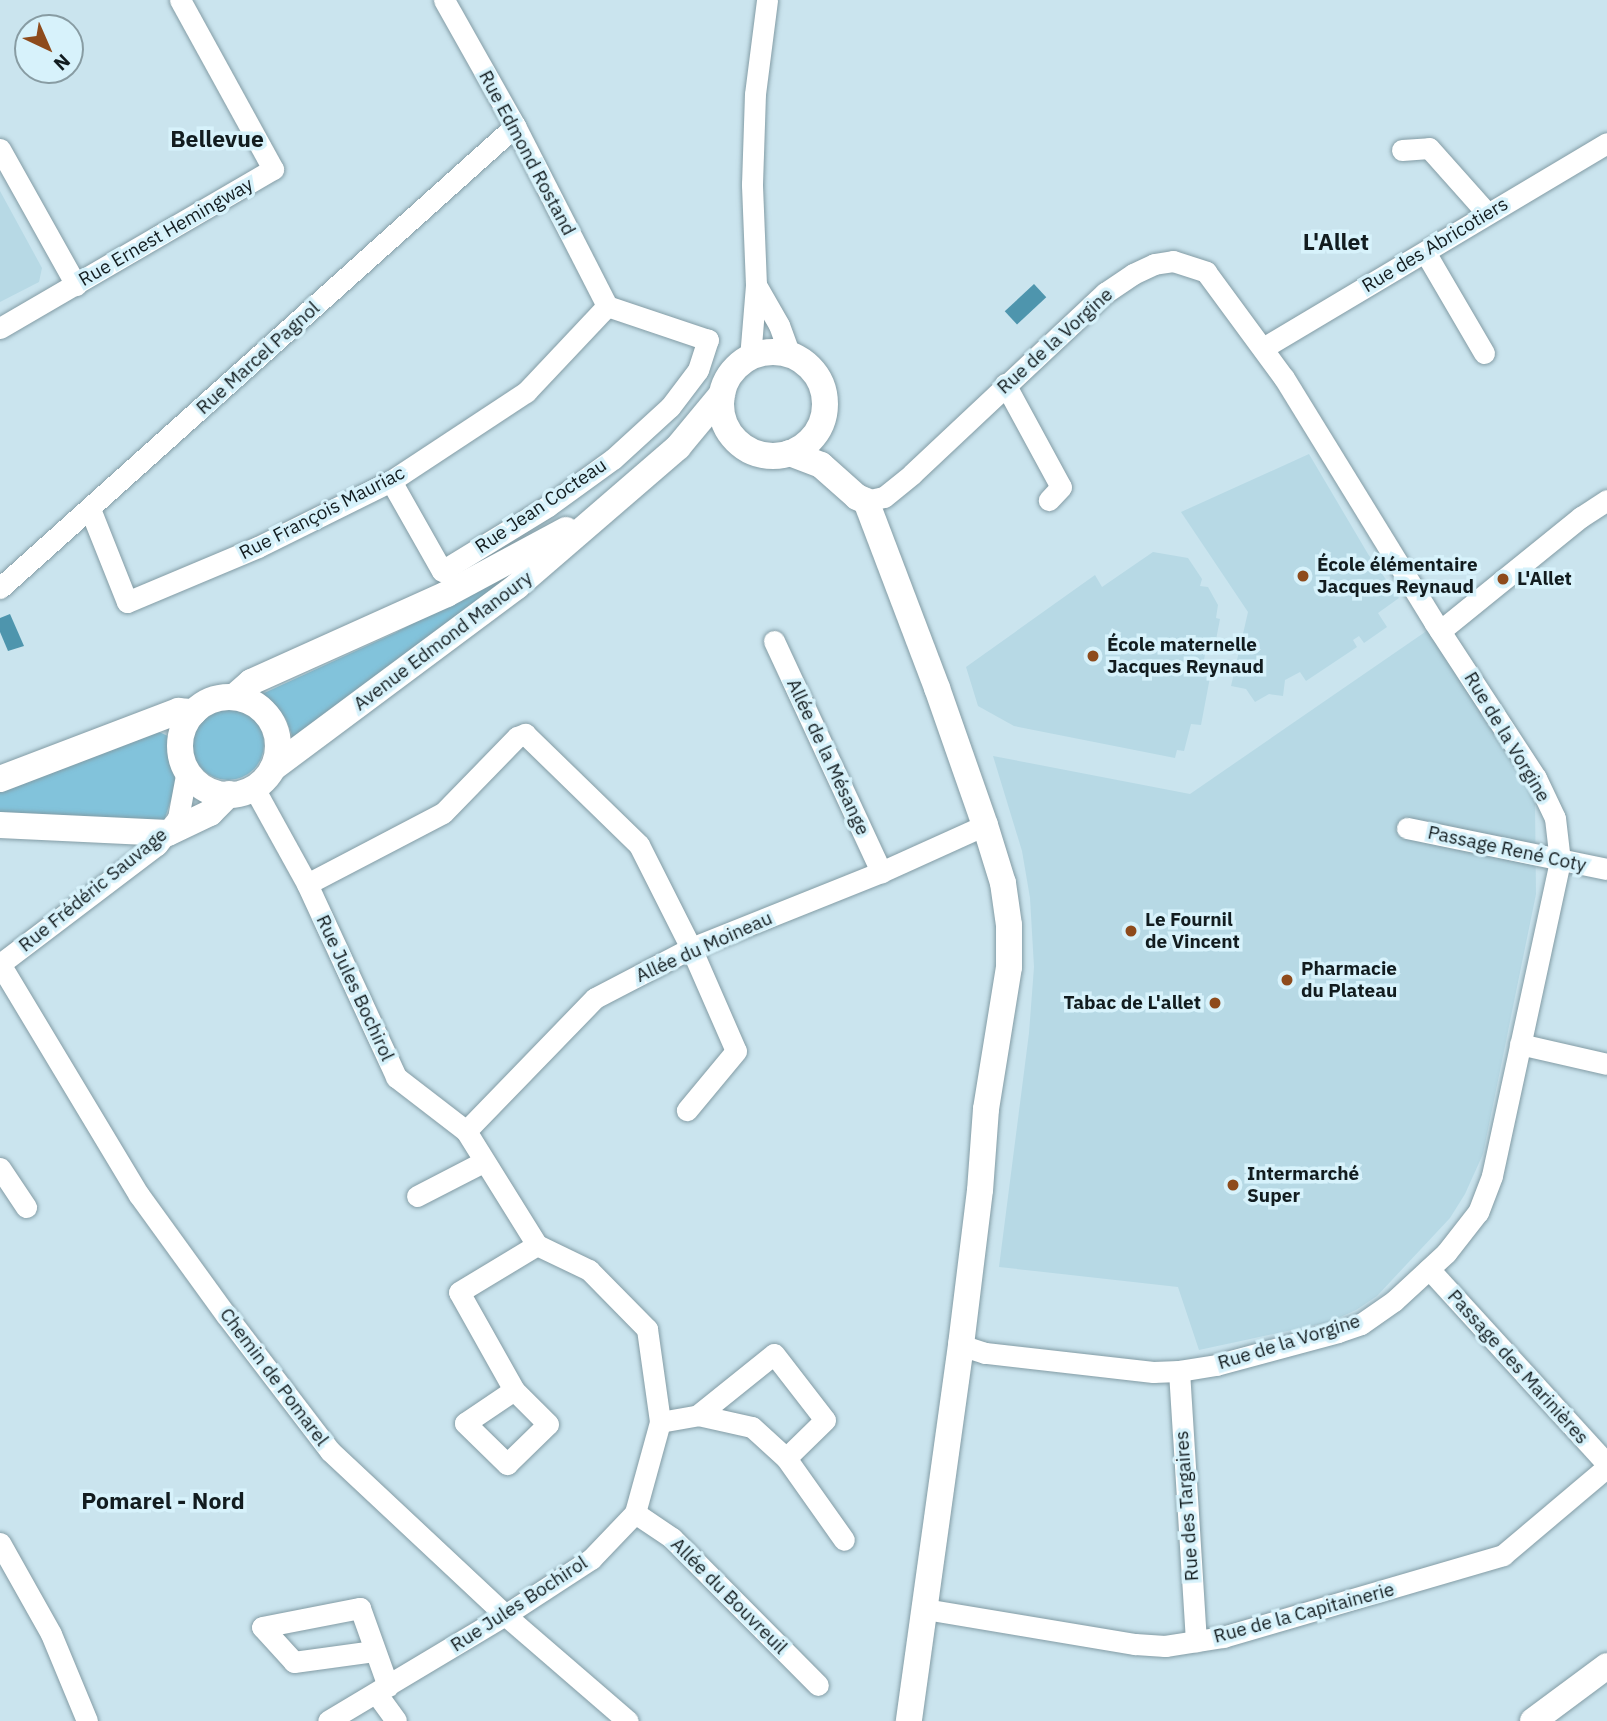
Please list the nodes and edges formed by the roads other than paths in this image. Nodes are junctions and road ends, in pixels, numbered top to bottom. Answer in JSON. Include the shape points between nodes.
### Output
{"nodes":[{"id":1,"x":180,"y":0,"type":"edge"},
{"id":2,"x":444,"y":0,"type":"edge"},
{"id":3,"x":767,"y":0,"type":"edge"},
{"id":4,"x":515,"y":127,"type":"junction"},
{"id":5,"x":1607,"y":143,"type":"edge"},
{"id":6,"x":0,"y":149,"type":"edge"},
{"id":7,"x":1402,"y":150,"type":"dead end"},
{"id":8,"x":1487,"y":213,"type":"junction"},
{"id":9,"x":1425,"y":252,"type":"junction"},
{"id":10,"x":76,"y":285,"type":"junction"},
{"id":11,"x":757,"y":285,"type":"junction"},
{"id":12,"x":607,"y":306,"type":"junction"},
{"id":13,"x":0,"y":328,"type":"edge"},
{"id":14,"x":1264,"y":348,"type":"junction"},
{"id":15,"x":1484,"y":353,"type":"dead end"},
{"id":16,"x":790,"y":355,"type":"junction"},
{"id":17,"x":750,"y":358,"type":"junction"},
{"id":18,"x":1005,"y":384,"type":"junction"},
{"id":19,"x":722,"y":394,"type":"junction"},
{"id":20,"x":822,"y":423,"type":"junction"},
{"id":21,"x":735,"y":439,"type":"junction"},
{"id":22,"x":678,"y":447,"type":"junction"},
{"id":23,"x":790,"y":453,"type":"junction"},
{"id":24,"x":836,"y":477,"type":"junction"},
{"id":25,"x":391,"y":481,"type":"junction"},
{"id":26,"x":1049,"y":500,"type":"dead end"},
{"id":27,"x":1607,"y":500,"type":"edge"},
{"id":28,"x":866,"y":501,"type":"junction"},
{"id":29,"x":608,"y":508,"type":"junction"},
{"id":30,"x":90,"y":509,"type":"junction"},
{"id":31,"x":0,"y":589,"type":"edge"},
{"id":32,"x":1440,"y":631,"type":"junction"},
{"id":33,"x":774,"y":641,"type":"dead end"},
{"id":34,"x":234,"y":697,"type":"junction"},
{"id":35,"x":194,"y":712,"type":"junction"},
{"id":36,"x":272,"y":768,"type":"junction"},
{"id":37,"x":187,"y":770,"type":"junction"},
{"id":38,"x":0,"y":779,"type":"edge"},
{"id":39,"x":254,"y":788,"type":"junction"},
{"id":40,"x":229,"y":794,"type":"junction"},
{"id":41,"x":0,"y":825,"type":"edge"},
{"id":42,"x":985,"y":825,"type":"junction"},
{"id":43,"x":1407,"y":828,"type":"dead end"},
{"id":44,"x":168,"y":833,"type":"junction"},
{"id":45,"x":1560,"y":860,"type":"junction"},
{"id":46,"x":1607,"y":869,"type":"edge"},
{"id":47,"x":881,"y":872,"type":"junction"},
{"id":48,"x":307,"y":884,"type":"junction"},
{"id":49,"x":691,"y":948,"type":"junction"},
{"id":50,"x":0,"y":964,"type":"edge"},
{"id":51,"x":1520,"y":1044,"type":"junction"},
{"id":52,"x":1607,"y":1065,"type":"edge"},
{"id":53,"x":687,"y":1110,"type":"dead end"},
{"id":54,"x":466,"y":1131,"type":"junction"},
{"id":55,"x":483,"y":1162,"type":"junction"},
{"id":56,"x":0,"y":1168,"type":"edge"},
{"id":57,"x":417,"y":1196,"type":"dead end"},
{"id":58,"x":26,"y":1207,"type":"dead end"},
{"id":59,"x":537,"y":1245,"type":"junction"},
{"id":60,"x":1429,"y":1269,"type":"junction"},
{"id":61,"x":961,"y":1345,"type":"junction"},
{"id":62,"x":1179,"y":1371,"type":"junction"},
{"id":63,"x":514,"y":1390,"type":"dead end"},
{"id":64,"x":698,"y":1415,"type":"junction"},
{"id":65,"x":660,"y":1422,"type":"junction"},
{"id":66,"x":786,"y":1458,"type":"junction"},
{"id":67,"x":1607,"y":1465,"type":"edge"},
{"id":68,"x":635,"y":1513,"type":"junction"},
{"id":69,"x":844,"y":1540,"type":"dead end"},
{"id":70,"x":0,"y":1543,"type":"edge"},
{"id":71,"x":10,"y":1581,"type":"edge"},
{"id":72,"x":925,"y":1609,"type":"junction"},
{"id":73,"x":505,"y":1615,"type":"junction"},
{"id":74,"x":1196,"y":1641,"type":"junction"},
{"id":75,"x":374,"y":1651,"type":"junction"},
{"id":76,"x":1606,"y":1667,"type":"edge"},
{"id":77,"x":818,"y":1685,"type":"dead end"},
{"id":78,"x":382,"y":1690,"type":"junction"},
{"id":79,"x":87,"y":1721,"type":"edge"},
{"id":80,"x":328,"y":1721,"type":"edge"},
{"id":81,"x":396,"y":1721,"type":"edge"},
{"id":82,"x":628,"y":1721,"type":"edge"},
{"id":83,"x":909,"y":1721,"type":"edge"},
{"id":84,"x":1533,"y":1721,"type":"edge"}],
"edges":[{"from":1,"to":10,"type":"street","name":"Rue Ernest Hemingway","via":[[273,169]]},
{"from":2,"to":4,"type":"street","name":"Rue Edmond Rostand"},
{"from":3,"to":11,"type":"street","via":[[752,184]]},
{"from":4,"to":12,"type":"street","name":"Rue Edmond Rostand"},
{"from":4,"to":30,"type":"street","name":"Rue Marcel Pagnol"},
{"from":5,"to":8,"type":"street","name":"Rue des Abricotiers"},
{"from":6,"to":10,"type":"street"},
{"from":7,"to":8,"type":"street","via":[[1429,148]]},
{"from":8,"to":9,"type":"street","name":"Rue des Abricotiers"},
{"from":9,"to":14,"type":"street","name":"Rue des Abricotiers"},
{"from":9,"to":15,"type":"street"},
{"from":10,"to":13,"type":"street","name":"Rue Ernest Hemingway"},
{"from":11,"to":16,"type":"street"},
{"from":11,"to":17,"type":"street"},
{"from":12,"to":25,"type":"street","name":"Rue François Mauriac","via":[[526,392]]},
{"from":12,"to":25,"type":"street","name":"Rue Jean Cocteau","via":[[708,340],[698,370],[670,407],[612,459],[548,506],[442,571]]},
{"from":14,"to":18,"type":"street","name":"Rue de la Vorgine","via":[[1206,272],[1173,261],[1154,264],[1105,293]]},
{"from":14,"to":32,"type":"street","name":"Rue de la Vorgine"},
{"from":16,"to":17,"type":"street","via":[[776,352]]},
{"from":16,"to":20,"type":"street","via":[[816,374],[824,398]]},
{"from":17,"to":19,"type":"street","via":[[732,373]]},
{"from":18,"to":26,"type":"street","via":[[1061,487]]},
{"from":18,"to":28,"type":"street","name":"Rue de la Vorgine","via":[[912,474],[884,497]]},
{"from":19,"to":21,"type":"street","via":[[726,426]]},
{"from":19,"to":22,"type":"street","name":"Avenue Edmond Manoury"},
{"from":20,"to":23,"type":"street","via":[[804,446]]},
{"from":20,"to":24,"type":"street"},
{"from":21,"to":22,"type":"street","name":"Avenue Edmond Manoury"},
{"from":21,"to":23,"type":"street","via":[[761,454]]},
{"from":22,"to":29,"type":"street","name":"Avenue Edmond Manoury"},
{"from":23,"to":24,"type":"street","via":[[821,465]]},
{"from":24,"to":28,"type":"street"},
{"from":25,"to":30,"type":"street","name":"Rue François Mauriac","via":[[258,547],[127,602]]},
{"from":27,"to":32,"type":"street"},
{"from":28,"to":42,"type":"street"},
{"from":29,"to":34,"type":"street","name":"Avenue Edmond Manoury","via":[[447,593],[251,682]]},
{"from":29,"to":36,"type":"street","name":"Avenue Edmond Manoury","via":[[467,627]]},
{"from":30,"to":31,"type":"street","name":"Rue Marcel Pagnol"},
{"from":32,"to":45,"type":"street","name":"Rue de la Vorgine","via":[[1536,778],[1555,818]]},
{"from":33,"to":47,"type":"street","name":"Allée de la Mésange"},
{"from":34,"to":35,"type":"street","via":[[219,698]]},
{"from":34,"to":36,"type":"street","via":[[259,706],[275,728],[278,742]]},
{"from":35,"to":37,"type":"street","via":[[181,740]]},
{"from":35,"to":38,"type":"street","via":[[178,711]]},
{"from":36,"to":39,"type":"street"},
{"from":37,"to":40,"type":"street","via":[[204,788]]},
{"from":37,"to":44,"type":"street","name":"Rue Frédéric Sauvage","via":[[183,803]]},
{"from":39,"to":40,"type":"street"},
{"from":39,"to":48,"type":"street","name":"Rue Jules Bochirol"},
{"from":40,"to":44,"type":"street","via":[[210,813]]},
{"from":41,"to":44,"type":"street"},
{"from":42,"to":47,"type":"street","name":"Allée du Moineau"},
{"from":42,"to":61,"type":"street","via":[[1003,883],[1009,967],[986,1109]]},
{"from":43,"to":45,"type":"street","name":"Passage René Coty"},
{"from":44,"to":50,"type":"street","name":"Rue Frédéric Sauvage"},
{"from":45,"to":46,"type":"street","name":"Passage René Coty"},
{"from":45,"to":51,"type":"street","name":"Rue de la Vorgine"},
{"from":47,"to":49,"type":"street","name":"Allée du Moineau"},
{"from":48,"to":49,"type":"street","via":[[443,813],[525,734],[639,845]]},
{"from":48,"to":54,"type":"street","name":"Rue Jules Bochirol","via":[[396,1077]]},
{"from":49,"to":53,"type":"street","via":[[736,1051]]},
{"from":49,"to":54,"type":"street","name":"Allée du Moineau","via":[[595,998]]},
{"from":50,"to":73,"type":"street","name":"Chemin de Pomarel","via":[[139,1195],[322,1440]]},
{"from":51,"to":52,"type":"street"},
{"from":51,"to":60,"type":"street","name":"Rue de la Vorgine","via":[[1492,1176],[1478,1212]]},
{"from":54,"to":55,"type":"street","name":"Rue Jules Bochirol"},
{"from":55,"to":57,"type":"street"},
{"from":55,"to":59,"type":"street","name":"Rue Jules Bochirol"},
{"from":56,"to":58,"type":"street"},
{"from":59,"to":63,"type":"street","via":[[459,1292]]},
{"from":59,"to":65,"type":"street","name":"Rue Jules Bochirol","via":[[589,1270],[647,1329]]},
{"from":60,"to":62,"type":"street","name":"Rue de la Vorgine","via":[[1361,1324]]},
{"from":60,"to":67,"type":"street","name":"Passage des Marinières"},
{"from":61,"to":62,"type":"street","name":"Rue de la Vorgine","via":[[998,1355],[1153,1373]]},
{"from":61,"to":72,"type":"street"},
{"from":62,"to":74,"type":"street","name":"Rue des Targaires"},
{"from":64,"to":65,"type":"street"},
{"from":64,"to":66,"type":"street","via":[[752,1427]]},
{"from":64,"to":66,"type":"street","via":[[774,1354],[825,1420]]},
{"from":65,"to":68,"type":"street","name":"Rue Jules Bochirol"},
{"from":66,"to":69,"type":"street"},
{"from":67,"to":74,"type":"street","name":"Rue de la Capitainerie","via":[[1503,1556]]},
{"from":68,"to":73,"type":"street","name":"Rue Jules Bochirol","via":[[591,1559]]},
{"from":68,"to":77,"type":"street","name":"Allée du Bouvreuil","via":[[673,1538]]},
{"from":70,"to":71,"type":"street"},
{"from":71,"to":79,"type":"street","via":[[51,1634]]},
{"from":72,"to":74,"type":"street","name":"Rue de la Capitainerie","via":[[1135,1644]]},
{"from":72,"to":83,"type":"street"},
{"from":73,"to":78,"type":"street","name":"Rue Jules Bochirol"},
{"from":73,"to":82,"type":"street","name":"Chemin de Pomarel"},
{"from":75,"to":75,"type":"street","via":[[294,1662],[262,1627],[359,1608]]},
{"from":75,"to":78,"type":"street"},
{"from":76,"to":84,"type":"street"},
{"from":78,"to":80,"type":"street","name":"Rue Jules Bochirol"},
{"from":78,"to":81,"type":"street"}]}
